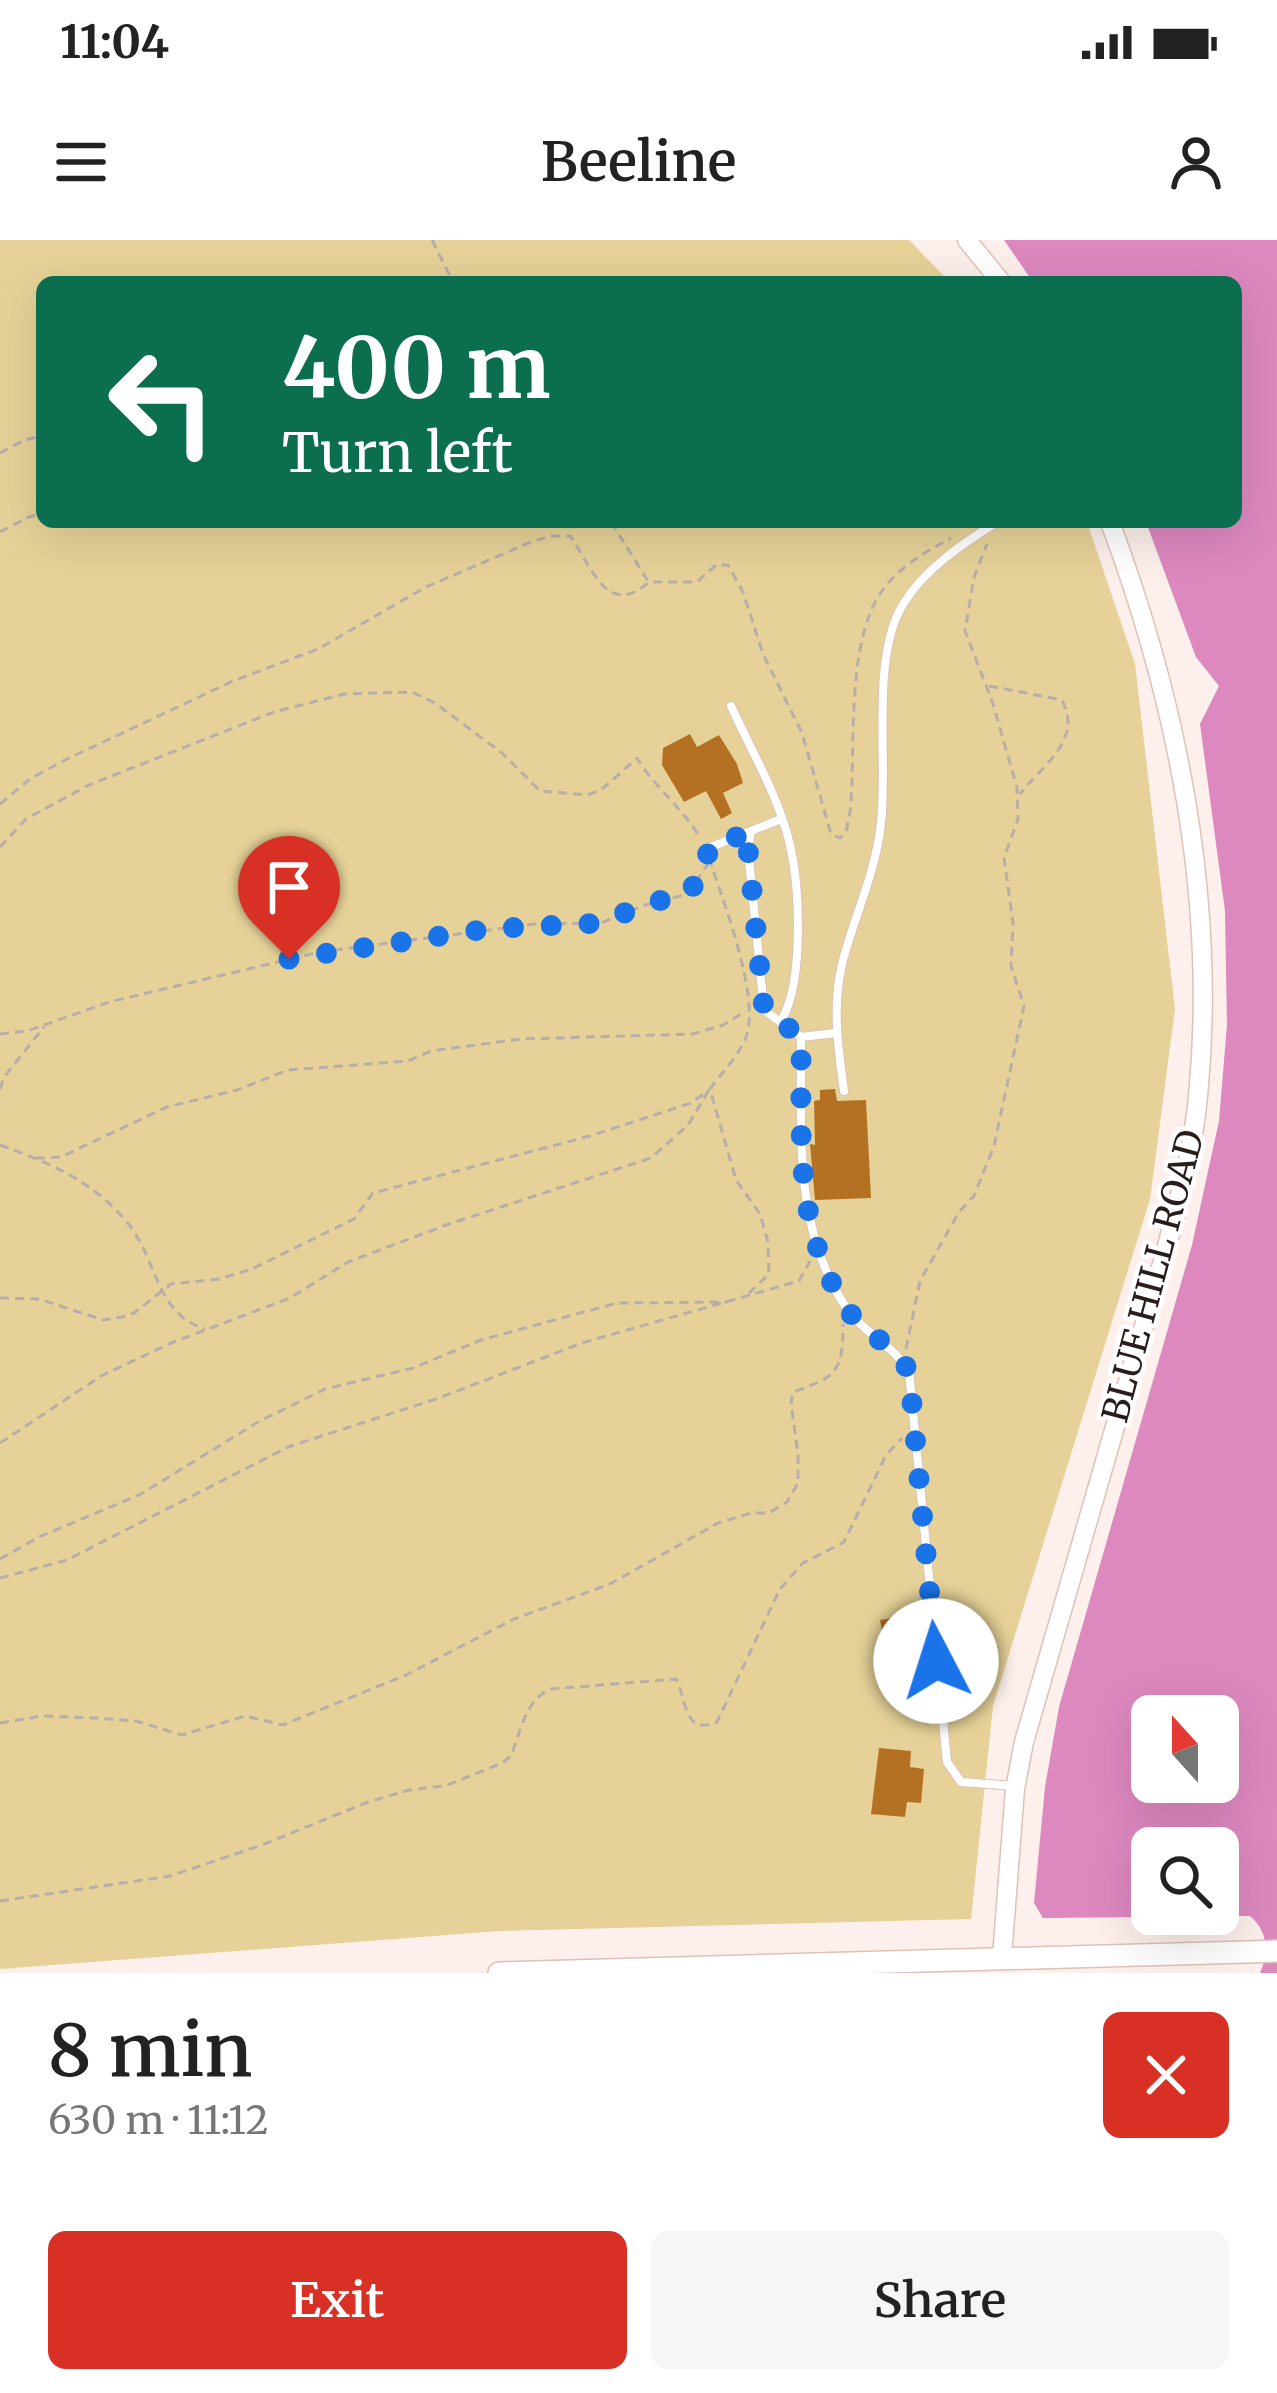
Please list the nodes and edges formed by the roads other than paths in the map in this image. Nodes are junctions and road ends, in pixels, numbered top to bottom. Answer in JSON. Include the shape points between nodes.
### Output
{"nodes":[{"id":1,"x":967,"y":240,"type":"edge"},
{"id":2,"x":996,"y":276,"type":"edge"},
{"id":3,"x":989,"y":528,"type":"edge"},
{"id":4,"x":1112,"y":528,"type":"edge"},
{"id":5,"x":731,"y":706,"type":"dead end"},
{"id":6,"x":781,"y":819,"type":"junction"},
{"id":7,"x":751,"y":831,"type":"junction"},
{"id":8,"x":706,"y":849,"type":"road end"},
{"id":9,"x":781,"y":1021,"type":"junction"},
{"id":10,"x":836,"y":1033,"type":"junction"},
{"id":11,"x":801,"y":1037,"type":"junction"},
{"id":12,"x":844,"y":1091,"type":"dead end"},
{"id":13,"x":1016,"y":1786,"type":"junction"},
{"id":14,"x":1268,"y":1952,"type":"edge"},
{"id":15,"x":1002,"y":1957,"type":"junction"},
{"id":16,"x":499,"y":1973,"type":"edge"}],
"edges":[{"from":1,"to":2,"type":"street"},
{"from":3,"to":10,"type":"lane","via":[[935,566],[901,607],[885,658],[881,824],[841,969]]},
{"from":4,"to":13,"type":"street","name":"BLUE HILL ROAD","via":[[1180,762],[1202,965],[1198,1100],[1166,1250]]},
{"from":5,"to":6,"type":"lane"},
{"from":6,"to":7,"type":"lane"},
{"from":6,"to":9,"type":"lane","via":[[794,880],[796,952],[791,1004]]},
{"from":7,"to":8,"type":"lane"},
{"from":7,"to":9,"type":"lane","via":[[764,1010]]},
{"from":9,"to":11,"type":"lane"},
{"from":10,"to":11,"type":"lane"},
{"from":10,"to":12,"type":"lane"},
{"from":11,"to":13,"type":"lane","via":[[802,1194],[814,1235],[844,1305],[907,1366],[947,1762],[961,1783]]},
{"from":13,"to":15,"type":"street","name":"BLUE HILL ROAD"},
{"from":14,"to":15,"type":"main road"},
{"from":15,"to":16,"type":"main road"}]}
